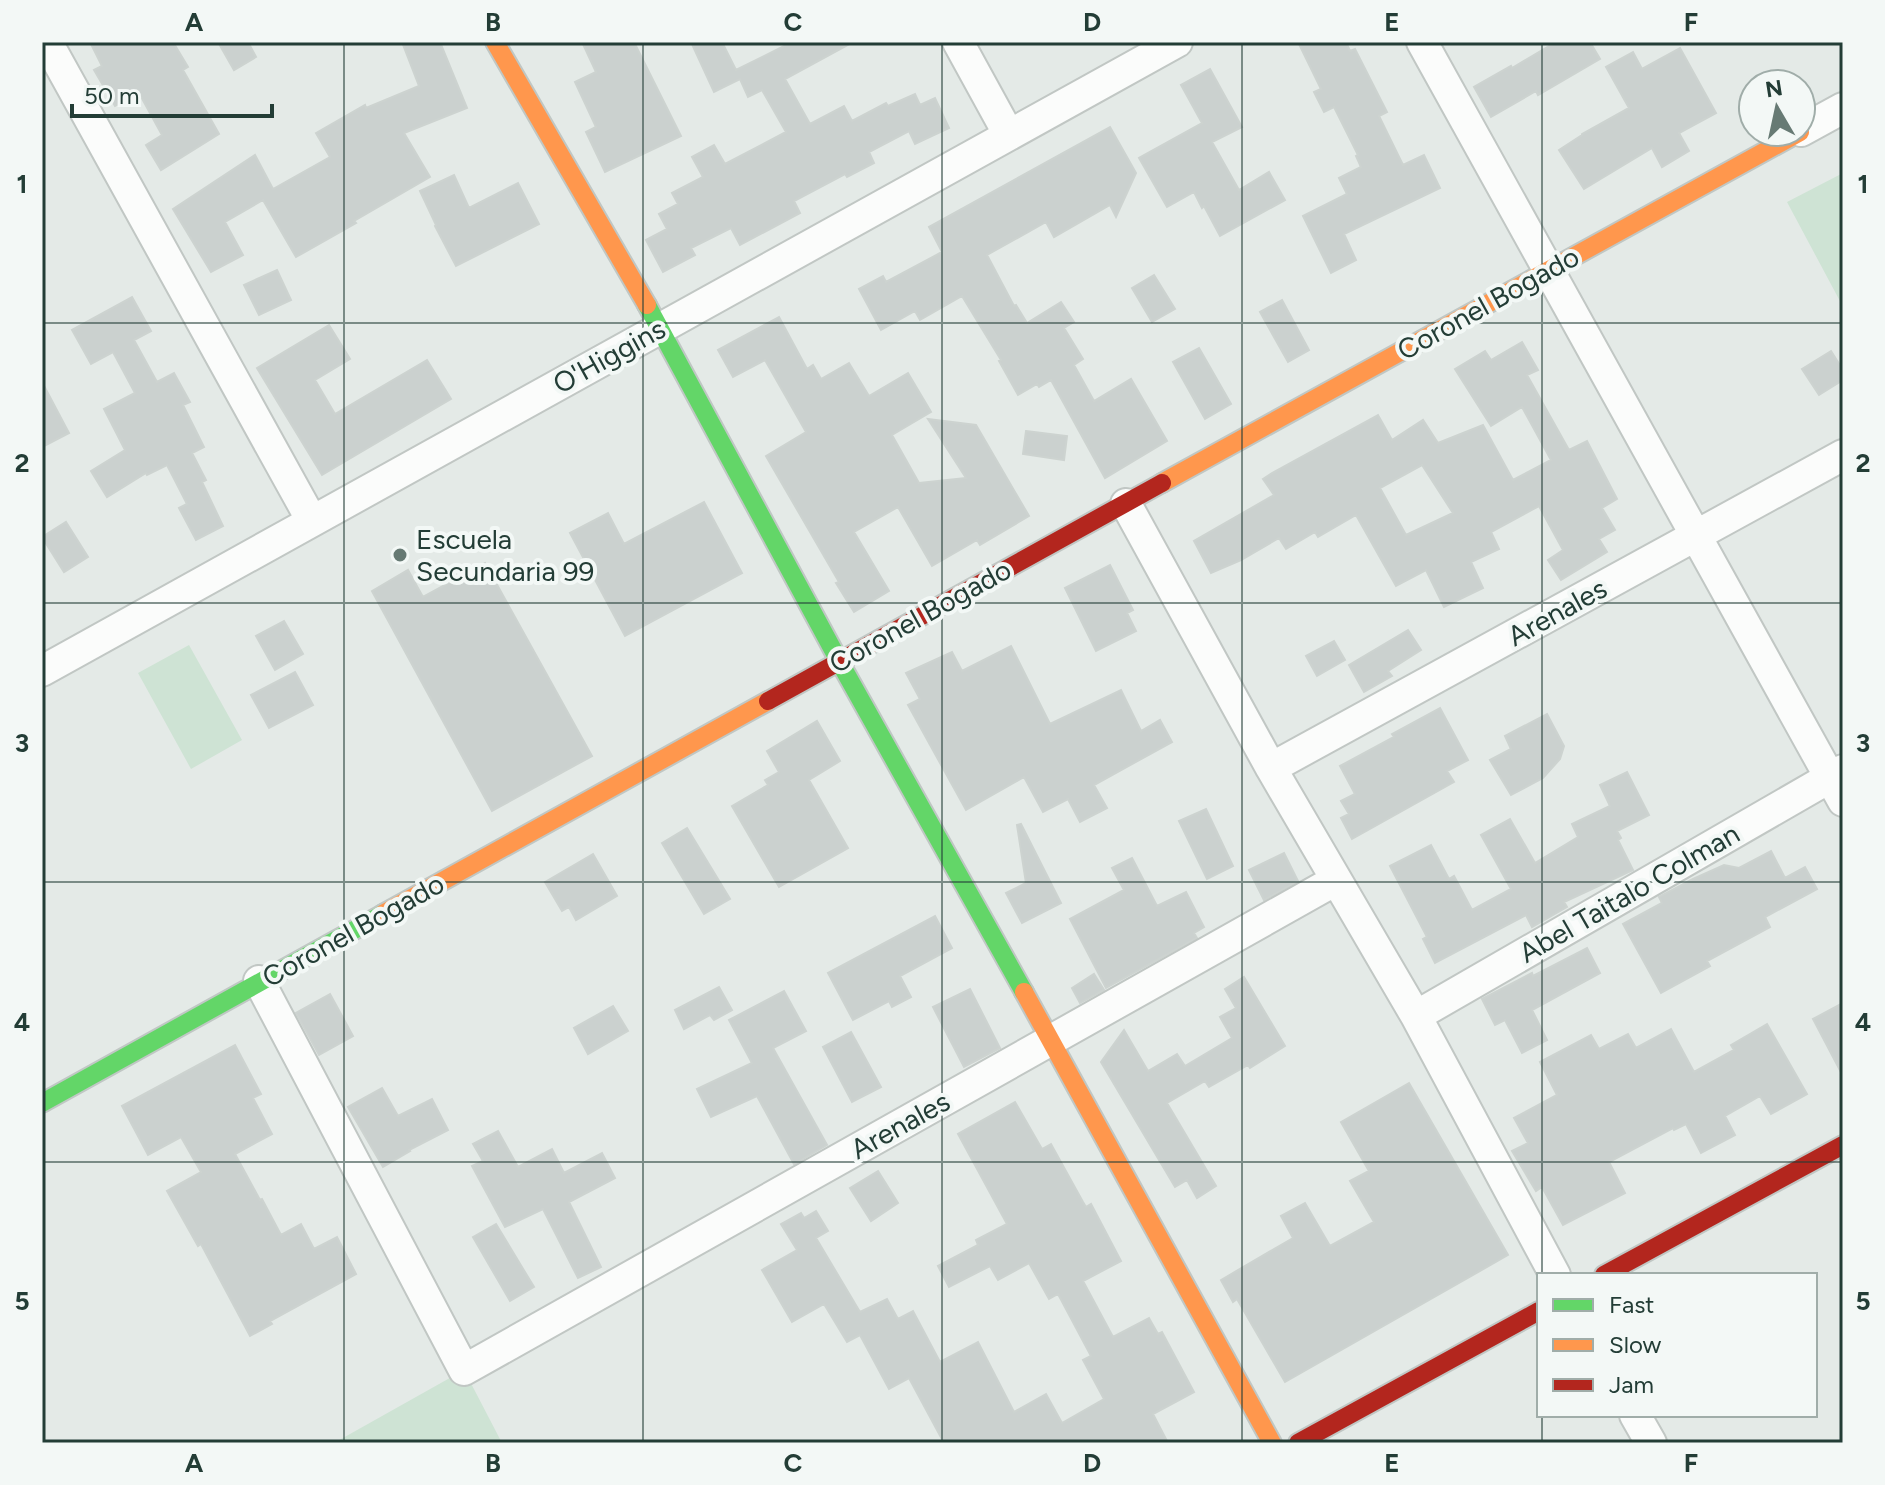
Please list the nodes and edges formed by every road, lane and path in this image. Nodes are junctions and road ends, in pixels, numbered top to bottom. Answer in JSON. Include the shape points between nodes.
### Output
{"nodes":[{"id":1,"x":47,"y":42,"type":"edge"},
{"id":2,"x":495,"y":42,"type":"edge"},
{"id":3,"x":958,"y":42,"type":"edge"},
{"id":4,"x":1177,"y":42,"type":"edge"},
{"id":5,"x":1422,"y":42,"type":"edge"},
{"id":6,"x":1843,"y":108,"type":"edge"},
{"id":7,"x":1817,"y":123,"type":"edge"},
{"id":8,"x":1009,"y":135,"type":"junction"},
{"id":9,"x":1771,"y":148,"type":"edge"},
{"id":10,"x":1548,"y":269,"type":"junction"},
{"id":11,"x":660,"y":327,"type":"junction"},
{"id":12,"x":1843,"y":455,"type":"edge"},
{"id":13,"x":1126,"y":504,"type":"junction"},
{"id":14,"x":312,"y":521,"type":"junction"},
{"id":15,"x":1696,"y":536,"type":"junction"},
{"id":16,"x":839,"y":661,"type":"junction"},
{"id":17,"x":42,"y":671,"type":"edge"},
{"id":18,"x":1271,"y":768,"type":"junction"},
{"id":19,"x":1839,"y":782,"type":"edge"},
{"id":20,"x":1336,"y":880,"type":"junction"},
{"id":21,"x":259,"y":981,"type":"junction"},
{"id":22,"x":1416,"y":1016,"type":"junction"},
{"id":23,"x":1051,"y":1040,"type":"junction"},
{"id":24,"x":42,"y":1103,"type":"edge"},
{"id":25,"x":1843,"y":1145,"type":"edge"},
{"id":26,"x":1554,"y":1273,"type":"edge"},
{"id":27,"x":1608,"y":1273,"type":"edge"},
{"id":28,"x":1537,"y":1312,"type":"edge"},
{"id":29,"x":1636,"y":1417,"type":"edge"},
{"id":30,"x":1272,"y":1443,"type":"edge"},
{"id":31,"x":1298,"y":1443,"type":"edge"},
{"id":32,"x":1651,"y":1443,"type":"edge"}],
"edges":[{"from":1,"to":14,"type":"street"},
{"from":2,"to":11,"type":"street"},
{"from":3,"to":8,"type":"street"},
{"from":4,"to":8,"type":"street","name":"O'Higgins"},
{"from":5,"to":10,"type":"street"},
{"from":6,"to":7,"type":"street","name":"Coronel Bogado"},
{"from":8,"to":11,"type":"street","name":"O'Higgins"},
{"from":9,"to":10,"type":"street","name":"Coronel Bogado"},
{"from":10,"to":13,"type":"street","name":"Coronel Bogado"},
{"from":10,"to":15,"type":"street"},
{"from":11,"to":14,"type":"street","name":"O'Higgins"},
{"from":11,"to":16,"type":"street"},
{"from":12,"to":15,"type":"street","name":"Arenales"},
{"from":13,"to":16,"type":"street","name":"Coronel Bogado"},
{"from":13,"to":18,"type":"street"},
{"from":14,"to":17,"type":"street","name":"O'Higgins"},
{"from":15,"to":18,"type":"street","name":"Arenales"},
{"from":15,"to":19,"type":"street"},
{"from":16,"to":21,"type":"street","name":"Coronel Bogado"},
{"from":16,"to":23,"type":"street"},
{"from":18,"to":20,"type":"street"},
{"from":19,"to":22,"type":"street","name":"Abel Taitalo Colman"},
{"from":20,"to":22,"type":"street"},
{"from":20,"to":23,"type":"street","name":"Arenales"},
{"from":21,"to":23,"type":"street","name":"Arenales","via":[[464,1370]]},
{"from":21,"to":24,"type":"street","name":"Coronel Bogado"},
{"from":22,"to":26,"type":"street"},
{"from":23,"to":30,"type":"street"},
{"from":25,"to":27,"type":"street"},
{"from":28,"to":31,"type":"street"},
{"from":29,"to":32,"type":"street"}]}
